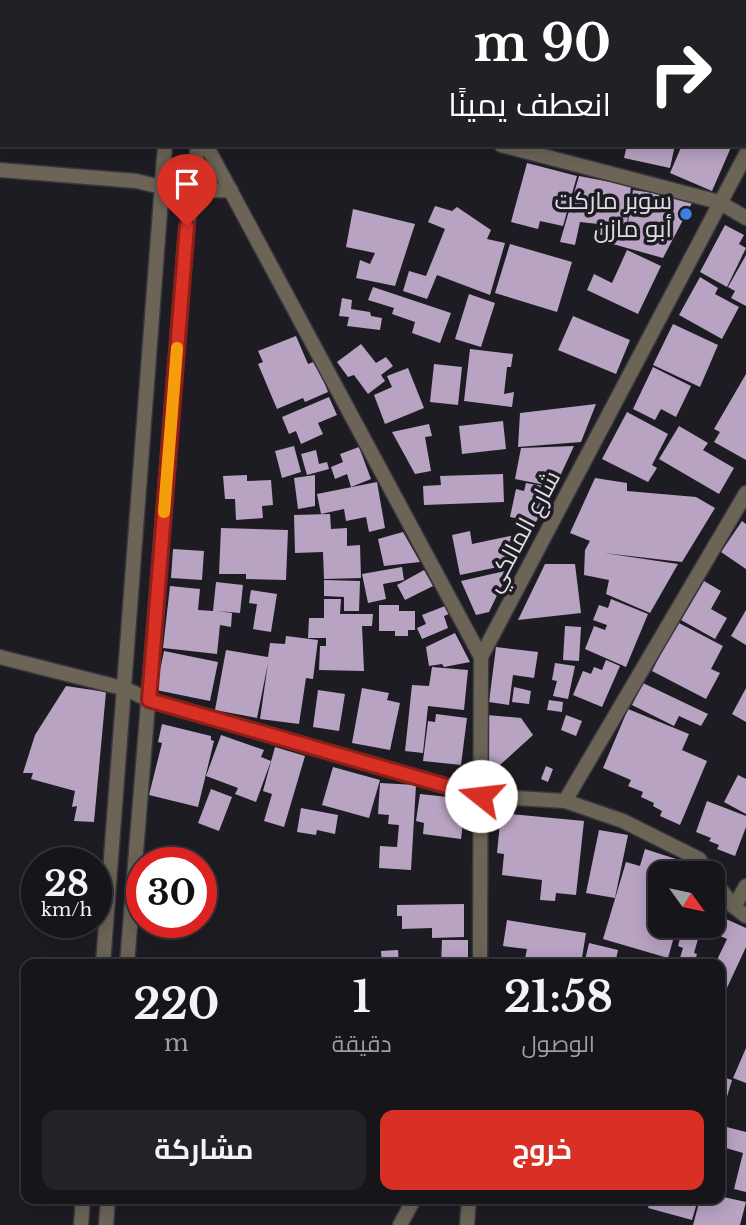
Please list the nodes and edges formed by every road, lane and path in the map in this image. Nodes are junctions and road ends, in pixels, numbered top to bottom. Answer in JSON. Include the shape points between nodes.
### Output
{"nodes":[{"id":1,"x":165,"y":147,"type":"edge"},
{"id":2,"x":198,"y":147,"type":"edge"},
{"id":3,"x":207,"y":147,"type":"edge"},
{"id":4,"x":510,"y":147,"type":"edge"},
{"id":5,"x":746,"y":154,"type":"edge"},
{"id":6,"x":0,"y":170,"type":"edge"},
{"id":7,"x":163,"y":186,"type":"junction"},
{"id":8,"x":231,"y":190,"type":"junction"},
{"id":9,"x":194,"y":191,"type":"junction"},
{"id":10,"x":719,"y":202,"type":"junction"},
{"id":11,"x":746,"y":218,"type":"edge"},
{"id":12,"x":746,"y":493,"type":"edge"},
{"id":13,"x":0,"y":657,"type":"edge"},
{"id":14,"x":481,"y":657,"type":"junction"},
{"id":15,"x":126,"y":689,"type":"junction"},
{"id":16,"x":149,"y":700,"type":"junction"},
{"id":17,"x":481,"y":796,"type":"junction"},
{"id":18,"x":565,"y":801,"type":"junction"},
{"id":19,"x":700,"y":861,"type":"edge"},
{"id":20,"x":746,"y":886,"type":"edge"},
{"id":21,"x":725,"y":893,"type":"edge"},
{"id":22,"x":740,"y":911,"type":"edge"},
{"id":23,"x":103,"y":959,"type":"edge"},
{"id":24,"x":127,"y":959,"type":"edge"},
{"id":25,"x":480,"y":959,"type":"edge"},
{"id":26,"x":83,"y":1204,"type":"edge"},
{"id":27,"x":108,"y":1204,"type":"edge"},
{"id":28,"x":411,"y":1204,"type":"edge"},
{"id":29,"x":468,"y":1204,"type":"edge"},
{"id":30,"x":81,"y":1225,"type":"edge"},
{"id":31,"x":106,"y":1225,"type":"edge"},
{"id":32,"x":400,"y":1225,"type":"edge"},
{"id":33,"x":467,"y":1225,"type":"edge"}],
"edges":[{"from":1,"to":7,"type":"street"},
{"from":2,"to":9,"type":"street"},
{"from":3,"to":8,"type":"street"},
{"from":4,"to":10,"type":"street"},
{"from":5,"to":10,"type":"street","name":"شارع المالكي"},
{"from":6,"to":7,"type":"street"},
{"from":7,"to":9,"type":"street"},
{"from":7,"to":15,"type":"street"},
{"from":8,"to":9,"type":"street"},
{"from":8,"to":14,"type":"street"},
{"from":9,"to":16,"type":"street","via":[[184,258]]},
{"from":10,"to":11,"type":"street"},
{"from":10,"to":14,"type":"street","name":"شارع المالكي"},
{"from":12,"to":18,"type":"street"},
{"from":13,"to":15,"type":"street"},
{"from":14,"to":17,"type":"street","name":"شارع المالكي"},
{"from":15,"to":16,"type":"street"},
{"from":15,"to":23,"type":"street"},
{"from":16,"to":17,"type":"street"},
{"from":16,"to":24,"type":"street"},
{"from":17,"to":18,"type":"street"},
{"from":17,"to":25,"type":"street","name":"شارع المالكي"},
{"from":18,"to":19,"type":"street","via":[[623,821]]},
{"from":20,"to":22,"type":"street"},
{"from":21,"to":22,"type":"street"},
{"from":26,"to":30,"type":"street"},
{"from":27,"to":31,"type":"street"},
{"from":28,"to":32,"type":"street"},
{"from":29,"to":33,"type":"street"}]}
